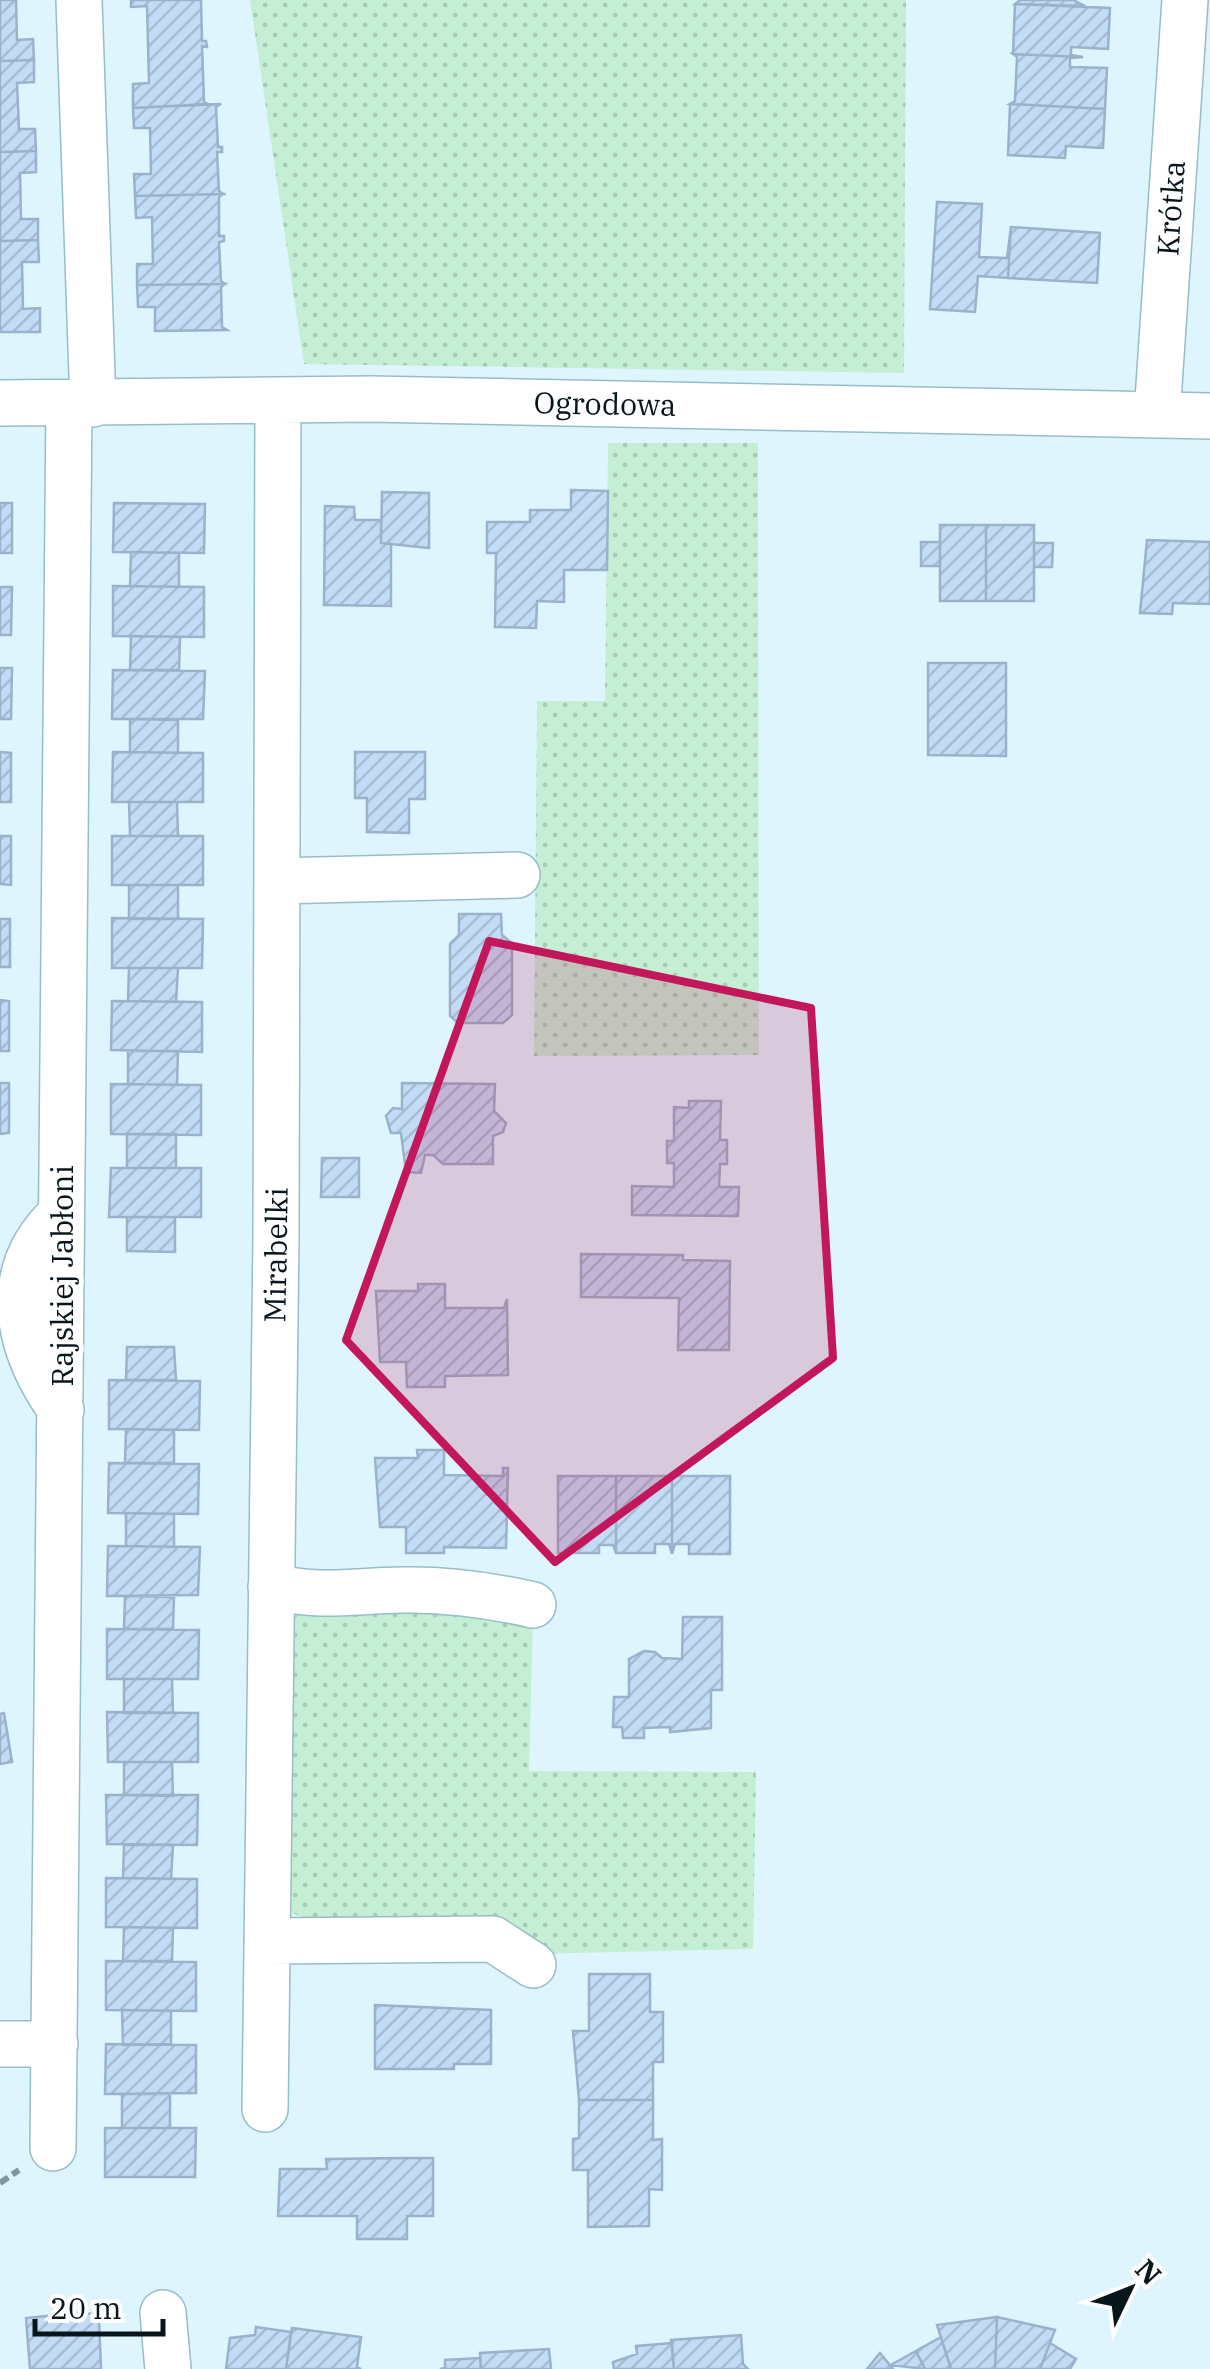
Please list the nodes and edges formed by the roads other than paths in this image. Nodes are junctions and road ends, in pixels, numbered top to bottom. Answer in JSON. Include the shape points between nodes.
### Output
{"nodes":[{"id":1,"x":79,"y":0,"type":"edge"},
{"id":2,"x":1184,"y":0,"type":"edge"},
{"id":3,"x":278,"y":402,"type":"junction"},
{"id":4,"x":0,"y":404,"type":"edge"},
{"id":5,"x":81,"y":404,"type":"junction"},
{"id":6,"x":1157,"y":415,"type":"junction"},
{"id":7,"x":1210,"y":416,"type":"edge"},
{"id":8,"x":517,"y":875,"type":"dead end"},
{"id":9,"x":277,"y":881,"type":"junction"},
{"id":10,"x":271,"y":1587,"type":"junction"},
{"id":11,"x":533,"y":1605,"type":"dead end"},
{"id":12,"x":267,"y":1941,"type":"junction"},
{"id":13,"x":534,"y":1965,"type":"dead end"},
{"id":14,"x":0,"y":2044,"type":"edge"},
{"id":15,"x":55,"y":2044,"type":"junction"},
{"id":16,"x":265,"y":2109,"type":"dead end"},
{"id":17,"x":53,"y":2148,"type":"dead end"},
{"id":18,"x":162,"y":2313,"type":"dead end"},
{"id":19,"x":168,"y":2369,"type":"edge"}],
"edges":[{"from":1,"to":5,"type":"street","name":"Rajskiej Jabłoni"},
{"from":2,"to":6,"type":"street","name":"Krótka"},
{"from":3,"to":5,"type":"street","name":"Ogrodowa"},
{"from":3,"to":6,"type":"street","name":"Ogrodowa"},
{"from":3,"to":9,"type":"street","name":"Mirabelki"},
{"from":4,"to":5,"type":"street","name":"Ogrodowa"},
{"from":5,"to":15,"type":"street","name":"Rajskiej Jabłoni","via":[[62,1214],[32,1245],[22,1278],[24,1343],[61,1410]]},
{"from":6,"to":7,"type":"street","name":"Ogrodowa"},
{"from":8,"to":9,"type":"street"},
{"from":9,"to":10,"type":"street","name":"Mirabelki"},
{"from":10,"to":11,"type":"street","via":[[320,1597],[402,1590],[483,1594]]},
{"from":10,"to":12,"type":"street","name":"Mirabelki"},
{"from":12,"to":13,"type":"street","via":[[493,1939]]},
{"from":12,"to":16,"type":"street","name":"Mirabelki"},
{"from":14,"to":15,"type":"street"},
{"from":15,"to":17,"type":"street","name":"Rajskiej Jabłoni"},
{"from":18,"to":19,"type":"street"}]}
